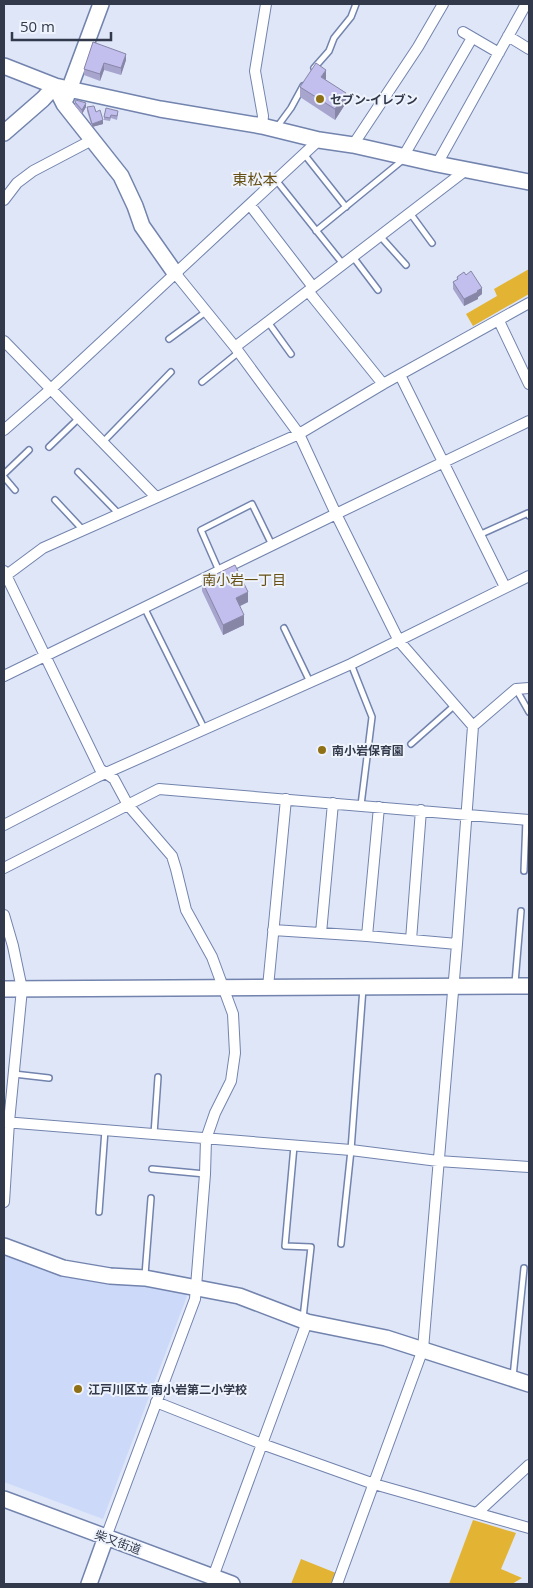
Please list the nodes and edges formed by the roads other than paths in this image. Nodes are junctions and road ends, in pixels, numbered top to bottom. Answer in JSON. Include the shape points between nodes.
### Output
{"nodes":[{"id":1,"x":101,"y":4,"type":"edge"},
{"id":2,"x":266,"y":4,"type":"edge"},
{"id":3,"x":356,"y":4,"type":"edge"},
{"id":4,"x":442,"y":4,"type":"edge"},
{"id":5,"x":526,"y":4,"type":"edge"},
{"id":6,"x":462,"y":32,"type":"dead end"},
{"id":7,"x":508,"y":36,"type":"junction"},
{"id":8,"x":472,"y":38,"type":"junction"},
{"id":9,"x":529,"y":49,"type":"edge"},
{"id":10,"x":499,"y":53,"type":"junction"},
{"id":11,"x":4,"y":66,"type":"edge"},
{"id":12,"x":312,"y":70,"type":"edge"},
{"id":13,"x":308,"y":78,"type":"edge"},
{"id":14,"x":62,"y":88,"type":"junction"},
{"id":15,"x":269,"y":127,"type":"junction"},
{"id":16,"x":4,"y":132,"type":"edge"},
{"id":17,"x":92,"y":140,"type":"junction"},
{"id":18,"x":319,"y":140,"type":"junction"},
{"id":19,"x":353,"y":145,"type":"junction"},
{"id":20,"x":304,"y":154,"type":"junction"},
{"id":21,"x":405,"y":157,"type":"junction"},
{"id":22,"x":437,"y":164,"type":"junction"},
{"id":23,"x":466,"y":170,"type":"junction"},
{"id":24,"x":276,"y":180,"type":"junction"},
{"id":25,"x":529,"y":182,"type":"edge"},
{"id":26,"x":4,"y":200,"type":"edge"},
{"id":27,"x":250,"y":205,"type":"junction"},
{"id":28,"x":346,"y":207,"type":"junction"},
{"id":29,"x":410,"y":213,"type":"junction"},
{"id":30,"x":316,"y":231,"type":"junction"},
{"id":31,"x":380,"y":236,"type":"junction"},
{"id":32,"x":432,"y":243,"type":"dead end"},
{"id":33,"x":353,"y":257,"type":"junction"},
{"id":34,"x":343,"y":265,"type":"junction"},
{"id":35,"x":406,"y":265,"type":"dead end"},
{"id":36,"x":175,"y":273,"type":"junction"},
{"id":37,"x":311,"y":289,"type":"junction"},
{"id":38,"x":378,"y":290,"type":"dead end"},
{"id":39,"x":529,"y":303,"type":"edge"},
{"id":40,"x":207,"y":311,"type":"junction"},
{"id":41,"x":499,"y":321,"type":"junction"},
{"id":42,"x":268,"y":322,"type":"junction"},
{"id":43,"x":169,"y":340,"type":"dead end"},
{"id":44,"x":4,"y":341,"type":"edge"},
{"id":45,"x":237,"y":349,"type":"junction"},
{"id":46,"x":291,"y":354,"type":"dead end"},
{"id":47,"x":171,"y":372,"type":"dead end"},
{"id":48,"x":400,"y":375,"type":"junction"},
{"id":49,"x":202,"y":382,"type":"dead end"},
{"id":50,"x":383,"y":384,"type":"junction"},
{"id":51,"x":529,"y":384,"type":"edge"},
{"id":52,"x":51,"y":389,"type":"junction"},
{"id":53,"x":79,"y":418,"type":"junction"},
{"id":54,"x":529,"y":421,"type":"edge"},
{"id":55,"x":4,"y":430,"type":"edge"},
{"id":56,"x":299,"y":434,"type":"junction"},
{"id":57,"x":103,"y":442,"type":"junction"},
{"id":58,"x":49,"y":447,"type":"dead end"},
{"id":59,"x":29,"y":450,"type":"dead end"},
{"id":60,"x":443,"y":462,"type":"junction"},
{"id":61,"x":78,"y":472,"type":"dead end"},
{"id":62,"x":4,"y":475,"type":"edge"},
{"id":63,"x":14,"y":490,"type":"dead end"},
{"id":64,"x":156,"y":497,"type":"junction"},
{"id":65,"x":55,"y":500,"type":"dead end"},
{"id":66,"x":119,"y":514,"type":"junction"},
{"id":67,"x":336,"y":514,"type":"junction"},
{"id":68,"x":529,"y":516,"type":"edge"},
{"id":69,"x":83,"y":530,"type":"junction"},
{"id":70,"x":479,"y":535,"type":"junction"},
{"id":71,"x":272,"y":546,"type":"junction"},
{"id":72,"x":220,"y":572,"type":"junction"},
{"id":73,"x":4,"y":574,"type":"edge"},
{"id":74,"x":529,"y":576,"type":"edge"},
{"id":75,"x":505,"y":587,"type":"junction"},
{"id":76,"x":145,"y":609,"type":"junction"},
{"id":77,"x":284,"y":628,"type":"dead end"},
{"id":78,"x":399,"y":641,"type":"junction"},
{"id":79,"x":44,"y":657,"type":"junction"},
{"id":80,"x":351,"y":664,"type":"junction"},
{"id":81,"x":4,"y":676,"type":"edge"},
{"id":82,"x":310,"y":682,"type":"junction"},
{"id":83,"x":529,"y":688,"type":"edge"},
{"id":84,"x":516,"y":689,"type":"junction"},
{"id":85,"x":455,"y":705,"type":"junction"},
{"id":86,"x":529,"y":712,"type":"edge"},
{"id":87,"x":473,"y":726,"type":"junction"},
{"id":88,"x":205,"y":730,"type":"junction"},
{"id":89,"x":411,"y":744,"type":"dead end"},
{"id":90,"x":107,"y":773,"type":"junction"},
{"id":91,"x":286,"y":799,"type":"junction"},
{"id":92,"x":333,"y":803,"type":"junction"},
{"id":93,"x":128,"y":805,"type":"junction"},
{"id":94,"x":360,"y":805,"type":"junction"},
{"id":95,"x":379,"y":807,"type":"junction"},
{"id":96,"x":421,"y":810,"type":"junction"},
{"id":97,"x":467,"y":814,"type":"junction"},
{"id":98,"x":528,"y":820,"type":"edge"},
{"id":99,"x":4,"y":825,"type":"edge"},
{"id":100,"x":4,"y":868,"type":"edge"},
{"id":101,"x":524,"y":870,"type":"dead end"},
{"id":102,"x":521,"y":911,"type":"dead end"},
{"id":103,"x":4,"y":915,"type":"edge"},
{"id":104,"x":273,"y":930,"type":"junction"},
{"id":105,"x":321,"y":933,"type":"junction"},
{"id":106,"x":367,"y":936,"type":"junction"},
{"id":107,"x":411,"y":940,"type":"junction"},
{"id":108,"x":457,"y":944,"type":"junction"},
{"id":109,"x":454,"y":986,"type":"junction"},
{"id":110,"x":522,"y":986,"type":"edge"},
{"id":111,"x":224,"y":987,"type":"junction"},
{"id":112,"x":268,"y":987,"type":"junction"},
{"id":113,"x":363,"y":987,"type":"junction"},
{"id":114,"x":22,"y":988,"type":"junction"},
{"id":115,"x":4,"y":989,"type":"edge"},
{"id":116,"x":14,"y":1074,"type":"junction"},
{"id":117,"x":158,"y":1077,"type":"dead end"},
{"id":118,"x":49,"y":1078,"type":"dead end"},
{"id":119,"x":6,"y":1122,"type":"edge"},
{"id":120,"x":105,"y":1130,"type":"junction"},
{"id":121,"x":154,"y":1135,"type":"junction"},
{"id":122,"x":206,"y":1139,"type":"junction"},
{"id":123,"x":294,"y":1146,"type":"junction"},
{"id":124,"x":351,"y":1150,"type":"junction"},
{"id":125,"x":438,"y":1161,"type":"junction"},
{"id":126,"x":529,"y":1168,"type":"edge"},
{"id":127,"x":152,"y":1169,"type":"dead end"},
{"id":128,"x":205,"y":1174,"type":"junction"},
{"id":129,"x":151,"y":1198,"type":"dead end"},
{"id":130,"x":4,"y":1202,"type":"edge"},
{"id":131,"x":99,"y":1212,"type":"dead end"},
{"id":132,"x":341,"y":1244,"type":"dead end"},
{"id":133,"x":4,"y":1246,"type":"edge"},
{"id":134,"x":524,"y":1268,"type":"dead end"},
{"id":135,"x":145,"y":1278,"type":"junction"},
{"id":136,"x":197,"y":1288,"type":"junction"},
{"id":137,"x":305,"y":1322,"type":"junction"},
{"id":138,"x":423,"y":1349,"type":"junction"},
{"id":139,"x":513,"y":1378,"type":"junction"},
{"id":140,"x":529,"y":1384,"type":"edge"},
{"id":141,"x":156,"y":1402,"type":"junction"},
{"id":142,"x":262,"y":1444,"type":"junction"},
{"id":143,"x":529,"y":1465,"type":"edge"},
{"id":144,"x":374,"y":1484,"type":"junction"},
{"id":145,"x":4,"y":1499,"type":"edge"},
{"id":146,"x":477,"y":1513,"type":"junction"},
{"id":147,"x":529,"y":1528,"type":"edge"},
{"id":148,"x":106,"y":1537,"type":"junction"},
{"id":149,"x":213,"y":1577,"type":"junction"},
{"id":150,"x":89,"y":1584,"type":"edge"},
{"id":151,"x":232,"y":1584,"type":"edge"},
{"id":152,"x":338,"y":1584,"type":"edge"}],
"edges":[{"from":1,"to":14,"type":"street"},
{"from":2,"to":15,"type":"street","via":[[255,71],[263,116]]},
{"from":3,"to":12,"type":"lane","via":[[329,51]]},
{"from":4,"to":19,"type":"street","via":[[418,47]]},
{"from":5,"to":7,"type":"street"},
{"from":6,"to":8,"type":"street"},
{"from":7,"to":9,"type":"street"},
{"from":7,"to":10,"type":"street"},
{"from":8,"to":10,"type":"street"},
{"from":8,"to":21,"type":"street"},
{"from":10,"to":22,"type":"street"},
{"from":11,"to":14,"type":"street"},
{"from":13,"to":15,"type":"lane","via":[[291,108]]},
{"from":14,"to":15,"type":"street"},
{"from":14,"to":16,"type":"street","via":[[43,99]]},
{"from":14,"to":17,"type":"street","via":[[64,104]]},
{"from":15,"to":18,"type":"street"},
{"from":17,"to":26,"type":"street","via":[[33,171]]},
{"from":17,"to":36,"type":"street","via":[[120,176],[136,206],[142,226]]},
{"from":18,"to":19,"type":"street"},
{"from":18,"to":20,"type":"street"},
{"from":19,"to":21,"type":"street"},
{"from":20,"to":24,"type":"street"},
{"from":20,"to":28,"type":"lane"},
{"from":21,"to":22,"type":"street"},
{"from":21,"to":28,"type":"lane"},
{"from":22,"to":23,"type":"street"},
{"from":23,"to":25,"type":"street"},
{"from":23,"to":29,"type":"street"},
{"from":24,"to":27,"type":"street"},
{"from":24,"to":30,"type":"lane"},
{"from":27,"to":36,"type":"street"},
{"from":27,"to":37,"type":"street"},
{"from":28,"to":30,"type":"lane"},
{"from":29,"to":31,"type":"street"},
{"from":29,"to":32,"type":"lane"},
{"from":30,"to":34,"type":"lane"},
{"from":31,"to":33,"type":"street"},
{"from":31,"to":35,"type":"lane"},
{"from":33,"to":34,"type":"street"},
{"from":33,"to":38,"type":"lane"},
{"from":34,"to":37,"type":"street"},
{"from":36,"to":40,"type":"street"},
{"from":36,"to":52,"type":"street"},
{"from":37,"to":42,"type":"street"},
{"from":37,"to":50,"type":"street"},
{"from":39,"to":41,"type":"street"},
{"from":40,"to":43,"type":"lane"},
{"from":40,"to":45,"type":"street"},
{"from":41,"to":48,"type":"street"},
{"from":41,"to":51,"type":"street"},
{"from":42,"to":45,"type":"street"},
{"from":42,"to":46,"type":"lane"},
{"from":44,"to":52,"type":"street"},
{"from":45,"to":49,"type":"lane"},
{"from":45,"to":56,"type":"street"},
{"from":47,"to":57,"type":"lane"},
{"from":48,"to":50,"type":"street"},
{"from":48,"to":60,"type":"street"},
{"from":50,"to":56,"type":"street"},
{"from":52,"to":53,"type":"street"},
{"from":52,"to":55,"type":"street"},
{"from":53,"to":57,"type":"street"},
{"from":53,"to":58,"type":"lane"},
{"from":54,"to":60,"type":"street"},
{"from":56,"to":64,"type":"street"},
{"from":56,"to":67,"type":"street"},
{"from":57,"to":64,"type":"street"},
{"from":59,"to":62,"type":"lane"},
{"from":60,"to":67,"type":"street"},
{"from":60,"to":70,"type":"street"},
{"from":61,"to":66,"type":"lane"},
{"from":62,"to":63,"type":"lane"},
{"from":64,"to":66,"type":"street"},
{"from":65,"to":69,"type":"lane"},
{"from":66,"to":69,"type":"street"},
{"from":67,"to":71,"type":"street"},
{"from":67,"to":78,"type":"street"},
{"from":68,"to":70,"type":"lane","via":[[528,513]]},
{"from":69,"to":73,"type":"street","via":[[43,548]]},
{"from":70,"to":75,"type":"street"},
{"from":71,"to":72,"type":"street"},
{"from":71,"to":72,"type":"lane","via":[[252,504],[201,530]]},
{"from":72,"to":76,"type":"street"},
{"from":73,"to":79,"type":"street"},
{"from":74,"to":75,"type":"street"},
{"from":75,"to":78,"type":"street"},
{"from":76,"to":79,"type":"street"},
{"from":76,"to":88,"type":"lane"},
{"from":77,"to":82,"type":"lane"},
{"from":78,"to":80,"type":"street"},
{"from":78,"to":85,"type":"street"},
{"from":79,"to":81,"type":"street"},
{"from":79,"to":90,"type":"street","via":[[100,769]]},
{"from":80,"to":82,"type":"street"},
{"from":80,"to":94,"type":"lane","via":[[372,717]]},
{"from":82,"to":88,"type":"street"},
{"from":83,"to":84,"type":"street"},
{"from":84,"to":86,"type":"lane"},
{"from":84,"to":87,"type":"street"},
{"from":85,"to":87,"type":"street"},
{"from":85,"to":89,"type":"lane"},
{"from":87,"to":97,"type":"street"},
{"from":88,"to":90,"type":"street"},
{"from":90,"to":93,"type":"street","via":[[114,779]]},
{"from":90,"to":99,"type":"street"},
{"from":91,"to":92,"type":"street"},
{"from":91,"to":93,"type":"street","via":[[160,789]]},
{"from":91,"to":104,"type":"street"},
{"from":92,"to":94,"type":"street"},
{"from":92,"to":105,"type":"street"},
{"from":93,"to":100,"type":"street"},
{"from":93,"to":111,"type":"street","via":[[172,856],[186,910]]},
{"from":94,"to":95,"type":"street"},
{"from":95,"to":96,"type":"street"},
{"from":95,"to":106,"type":"street"},
{"from":96,"to":97,"type":"street"},
{"from":96,"to":107,"type":"street"},
{"from":97,"to":98,"type":"street"},
{"from":97,"to":108,"type":"street"},
{"from":98,"to":101,"type":"lane"},
{"from":102,"to":110,"type":"lane"},
{"from":103,"to":114,"type":"street"},
{"from":104,"to":105,"type":"street"},
{"from":104,"to":112,"type":"street"},
{"from":105,"to":106,"type":"street"},
{"from":106,"to":107,"type":"street"},
{"from":107,"to":108,"type":"street"},
{"from":108,"to":109,"type":"street"},
{"from":109,"to":110,"type":"street"},
{"from":109,"to":113,"type":"street"},
{"from":109,"to":125,"type":"street"},
{"from":111,"to":112,"type":"street"},
{"from":111,"to":114,"type":"street"},
{"from":111,"to":122,"type":"street","via":[[233,1014],[235,1053],[231,1081]]},
{"from":112,"to":113,"type":"street"},
{"from":113,"to":124,"type":"lane"},
{"from":114,"to":115,"type":"street"},
{"from":114,"to":116,"type":"street"},
{"from":116,"to":118,"type":"lane"},
{"from":116,"to":119,"type":"street"},
{"from":117,"to":121,"type":"lane"},
{"from":119,"to":120,"type":"street"},
{"from":119,"to":130,"type":"street"},
{"from":120,"to":121,"type":"street"},
{"from":120,"to":131,"type":"lane"},
{"from":121,"to":122,"type":"street"},
{"from":122,"to":123,"type":"street"},
{"from":122,"to":128,"type":"street"},
{"from":123,"to":124,"type":"street"},
{"from":123,"to":137,"type":"lane","via":[[285,1246],[310,1247]]},
{"from":124,"to":125,"type":"street"},
{"from":124,"to":132,"type":"lane"},
{"from":125,"to":126,"type":"street"},
{"from":125,"to":138,"type":"street"},
{"from":127,"to":128,"type":"lane"},
{"from":128,"to":136,"type":"street"},
{"from":129,"to":135,"type":"lane"},
{"from":133,"to":135,"type":"street","via":[[63,1268]]},
{"from":134,"to":139,"type":"lane"},
{"from":135,"to":136,"type":"street"},
{"from":136,"to":137,"type":"street","via":[[239,1296]]},
{"from":136,"to":141,"type":"street"},
{"from":137,"to":138,"type":"street"},
{"from":137,"to":142,"type":"street"},
{"from":138,"to":139,"type":"street"},
{"from":138,"to":144,"type":"street"},
{"from":139,"to":140,"type":"street"},
{"from":141,"to":142,"type":"street"},
{"from":141,"to":148,"type":"street"},
{"from":142,"to":144,"type":"street"},
{"from":142,"to":149,"type":"street"},
{"from":143,"to":146,"type":"street"},
{"from":144,"to":146,"type":"street"},
{"from":144,"to":152,"type":"street"},
{"from":145,"to":148,"type":"street","name":"柴又街道"},
{"from":146,"to":147,"type":"street"},
{"from":148,"to":149,"type":"street","name":"柴又街道"},
{"from":148,"to":150,"type":"street"},
{"from":149,"to":151,"type":"street","name":"柴又街道"}]}
